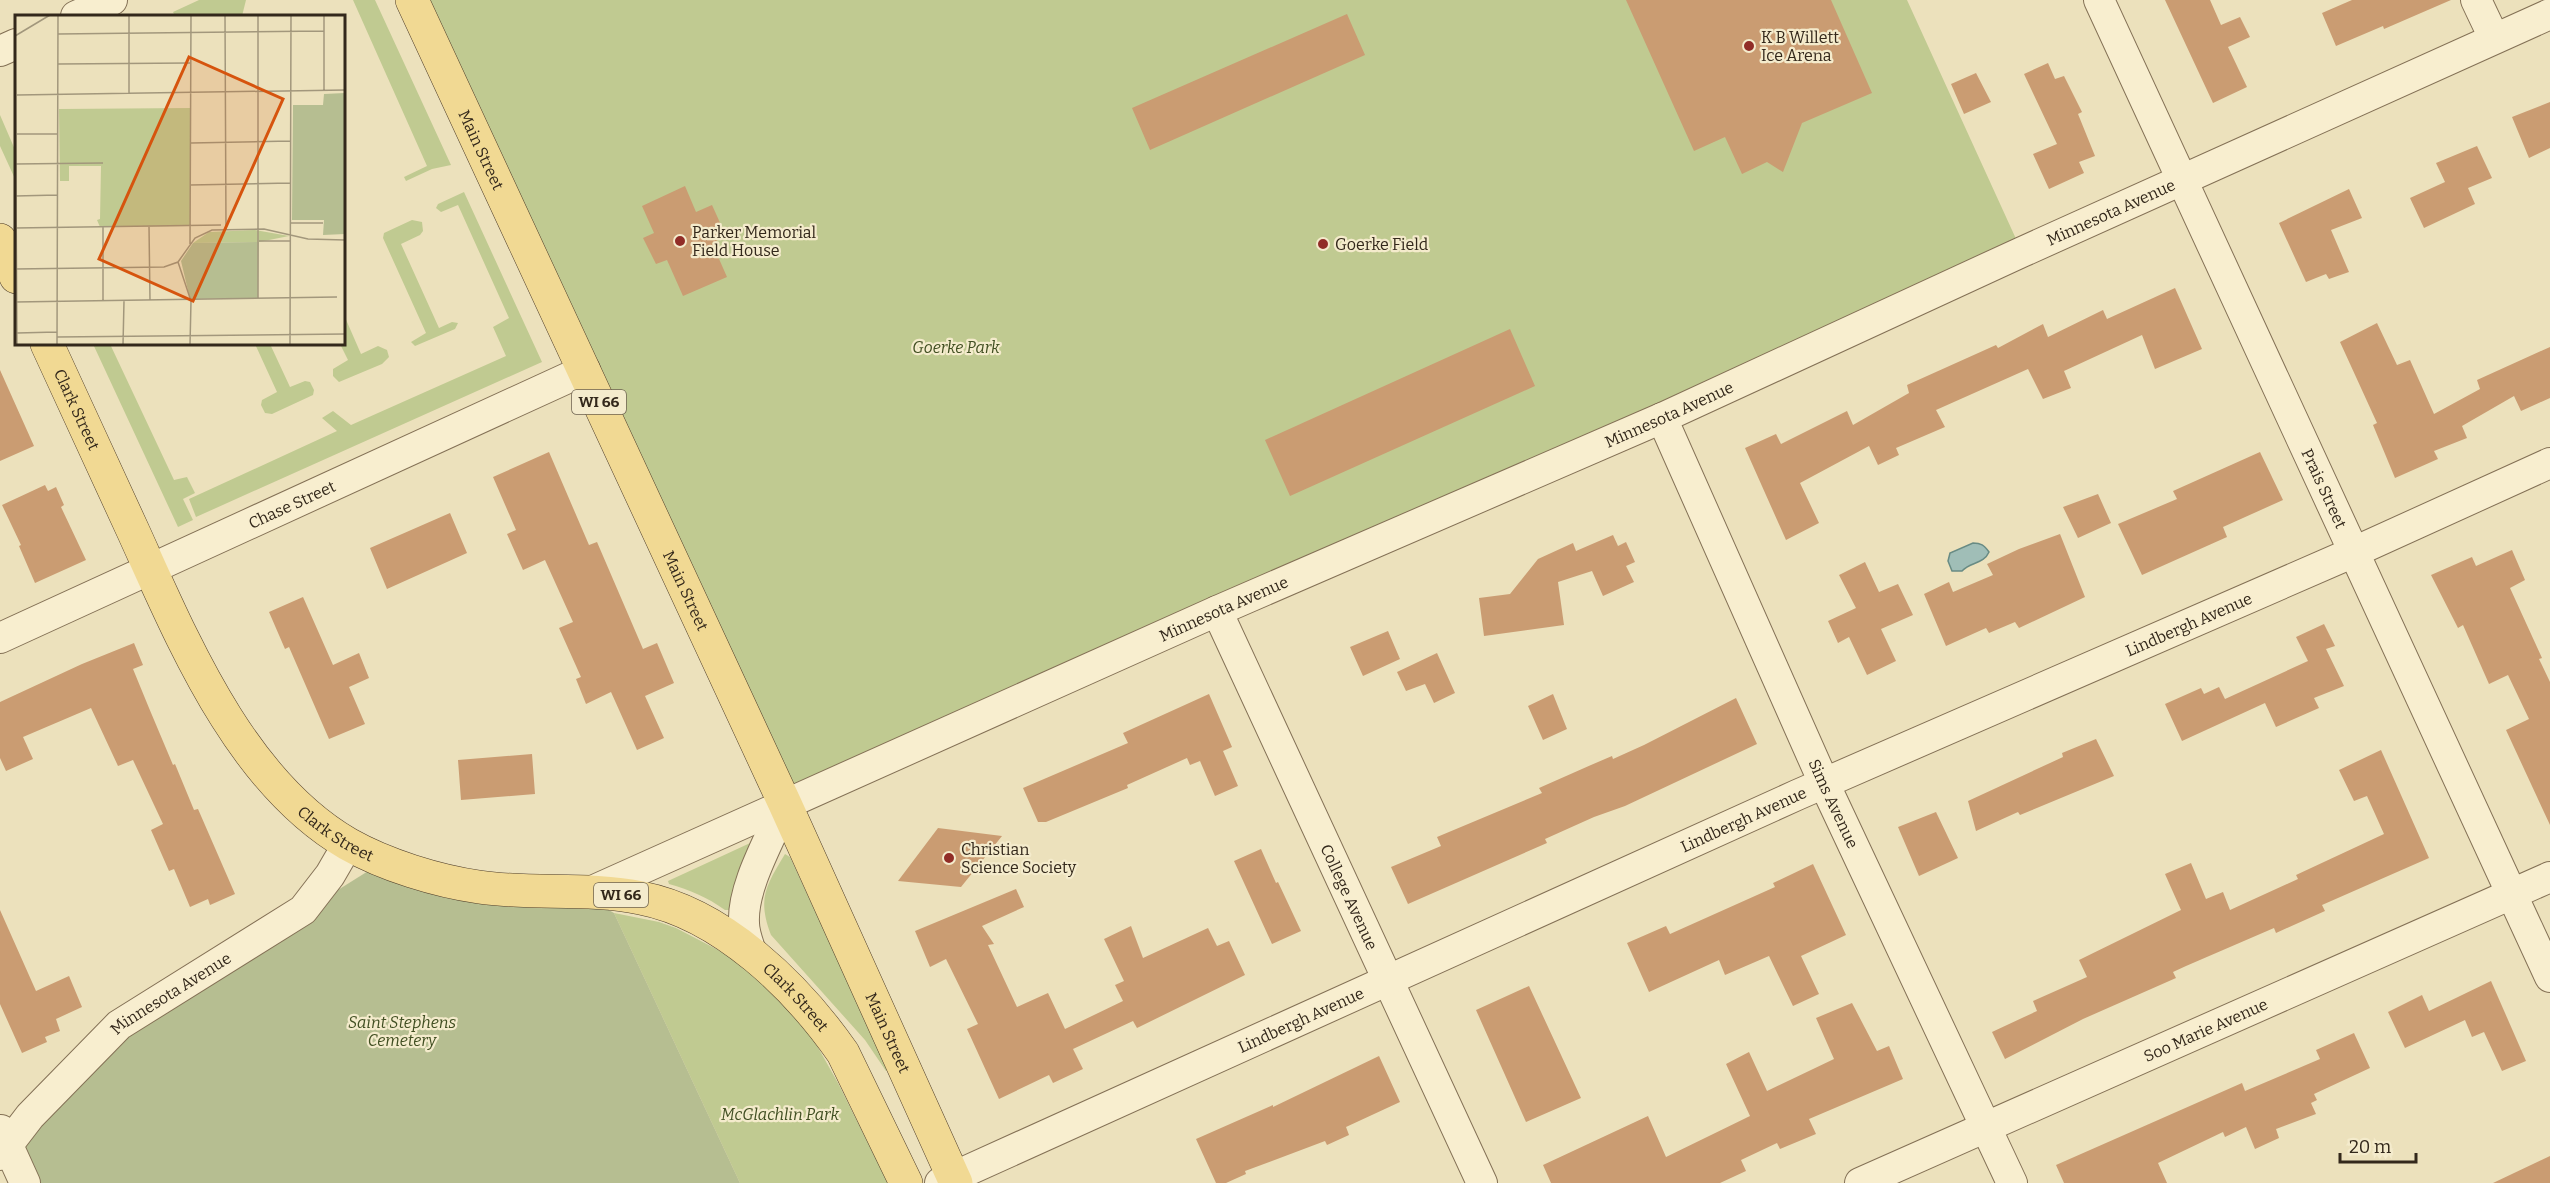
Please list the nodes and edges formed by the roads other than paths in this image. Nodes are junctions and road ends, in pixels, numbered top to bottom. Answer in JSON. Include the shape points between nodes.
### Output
{"nodes":[{"id":1,"x":112,"y":0,"type":"edge"},
{"id":2,"x":412,"y":0,"type":"edge"},
{"id":3,"x":2099,"y":0,"type":"edge"},
{"id":4,"x":2476,"y":0,"type":"edge"},
{"id":5,"x":2550,"y":14,"type":"edge"},
{"id":6,"x":78,"y":15,"type":"edge"},
{"id":7,"x":2494,"y":38,"type":"junction"},
{"id":8,"x":15,"y":44,"type":"edge"},
{"id":9,"x":0,"y":51,"type":"edge"},
{"id":10,"x":2181,"y":181,"type":"junction"},
{"id":11,"x":0,"y":240,"type":"edge"},
{"id":12,"x":15,"y":275,"type":"edge"},
{"id":13,"x":47,"y":345,"type":"edge"},
{"id":14,"x":585,"y":370,"type":"junction"},
{"id":15,"x":1662,"y":418,"type":"junction"},
{"id":16,"x":2550,"y":463,"type":"edge"},
{"id":17,"x":2354,"y":552,"type":"junction"},
{"id":18,"x":151,"y":570,"type":"junction"},
{"id":19,"x":1217,"y":611,"type":"junction"},
{"id":20,"x":0,"y":638,"type":"edge"},
{"id":21,"x":1824,"y":783,"type":"junction"},
{"id":22,"x":785,"y":804,"type":"junction"},
{"id":23,"x":348,"y":844,"type":"junction"},
{"id":24,"x":2550,"y":878,"type":"edge"},
{"id":25,"x":590,"y":892,"type":"junction"},
{"id":26,"x":2511,"y":895,"type":"junction"},
{"id":27,"x":752,"y":955,"type":"junction"},
{"id":28,"x":2550,"y":977,"type":"edge"},
{"id":29,"x":1388,"y":980,"type":"junction"},
{"id":30,"x":1986,"y":1128,"type":"junction"},
{"id":31,"x":3,"y":1143,"type":"edge"},
{"id":32,"x":949,"y":1181,"type":"edge"},
{"id":33,"x":25,"y":1183,"type":"edge"},
{"id":34,"x":906,"y":1183,"type":"edge"},
{"id":35,"x":1482,"y":1183,"type":"edge"},
{"id":36,"x":1860,"y":1183,"type":"edge"},
{"id":37,"x":2012,"y":1183,"type":"edge"}],
"edges":[{"from":1,"to":6,"type":"street"},
{"from":2,"to":14,"type":"main road","name":"Main Street","number":"WI 66"},
{"from":3,"to":10,"type":"street","name":"Prais Street"},
{"from":4,"to":7,"type":"street"},
{"from":5,"to":7,"type":"street","name":"Minnesota Avenue"},
{"from":7,"to":10,"type":"street","name":"Minnesota Avenue"},
{"from":8,"to":9,"type":"street"},
{"from":10,"to":15,"type":"street","name":"Minnesota Avenue"},
{"from":10,"to":17,"type":"street","name":"Prais Street"},
{"from":11,"to":12,"type":"main road"},
{"from":13,"to":18,"type":"main road","name":"Clark Street","number":"WI 66"},
{"from":14,"to":18,"type":"street","name":"Chase Street"},
{"from":14,"to":22,"type":"main road","name":"Main Street","number":"WI 66"},
{"from":15,"to":19,"type":"street","name":"Minnesota Avenue"},
{"from":15,"to":21,"type":"street","name":"Sims Avenue"},
{"from":16,"to":17,"type":"street","name":"Lindbergh Avenue"},
{"from":17,"to":21,"type":"street","name":"Lindbergh Avenue"},
{"from":17,"to":26,"type":"street","name":"Prais Street"},
{"from":18,"to":20,"type":"street","name":"Chase Street"},
{"from":18,"to":23,"type":"main road","name":"Clark Street","number":"WI 66","via":[[226,717],[264,770],[303,811]]},
{"from":19,"to":22,"type":"street","name":"Minnesota Avenue"},
{"from":19,"to":29,"type":"street","name":"College Avenue"},
{"from":21,"to":29,"type":"street","name":"Lindbergh Avenue"},
{"from":21,"to":30,"type":"street","name":"Sims Avenue"},
{"from":22,"to":25,"type":"street","name":"Minnesota Avenue"},
{"from":22,"to":27,"type":"street","via":[[746,904],[744,925]]},
{"from":22,"to":32,"type":"main road","name":"Main Street","number":"WI 66"},
{"from":23,"to":25,"type":"main road","name":"Clark Street","number":"WI 66","via":[[401,867],[481,888]]},
{"from":23,"to":31,"type":"street","name":"Minnesota Avenue","via":[[303,910],[119,1025]]},
{"from":24,"to":26,"type":"street","name":"Soo Marie Avenue"},
{"from":25,"to":27,"type":"main road","name":"Clark Street","number":"WI 66","via":[[643,898],[676,907],[707,922]]},
{"from":26,"to":28,"type":"street","name":"Prais Street"},
{"from":26,"to":30,"type":"street","name":"Soo Marie Avenue"},
{"from":27,"to":34,"type":"main road","name":"Clark Street","number":"WI 66","via":[[808,1008],[843,1053]]},
{"from":29,"to":32,"type":"street","name":"Lindbergh Avenue"},
{"from":29,"to":35,"type":"street","name":"College Avenue"},
{"from":30,"to":36,"type":"street","name":"Soo Marie Avenue"},
{"from":30,"to":37,"type":"street","name":"Sims Avenue"},
{"from":31,"to":33,"type":"street"}]}
